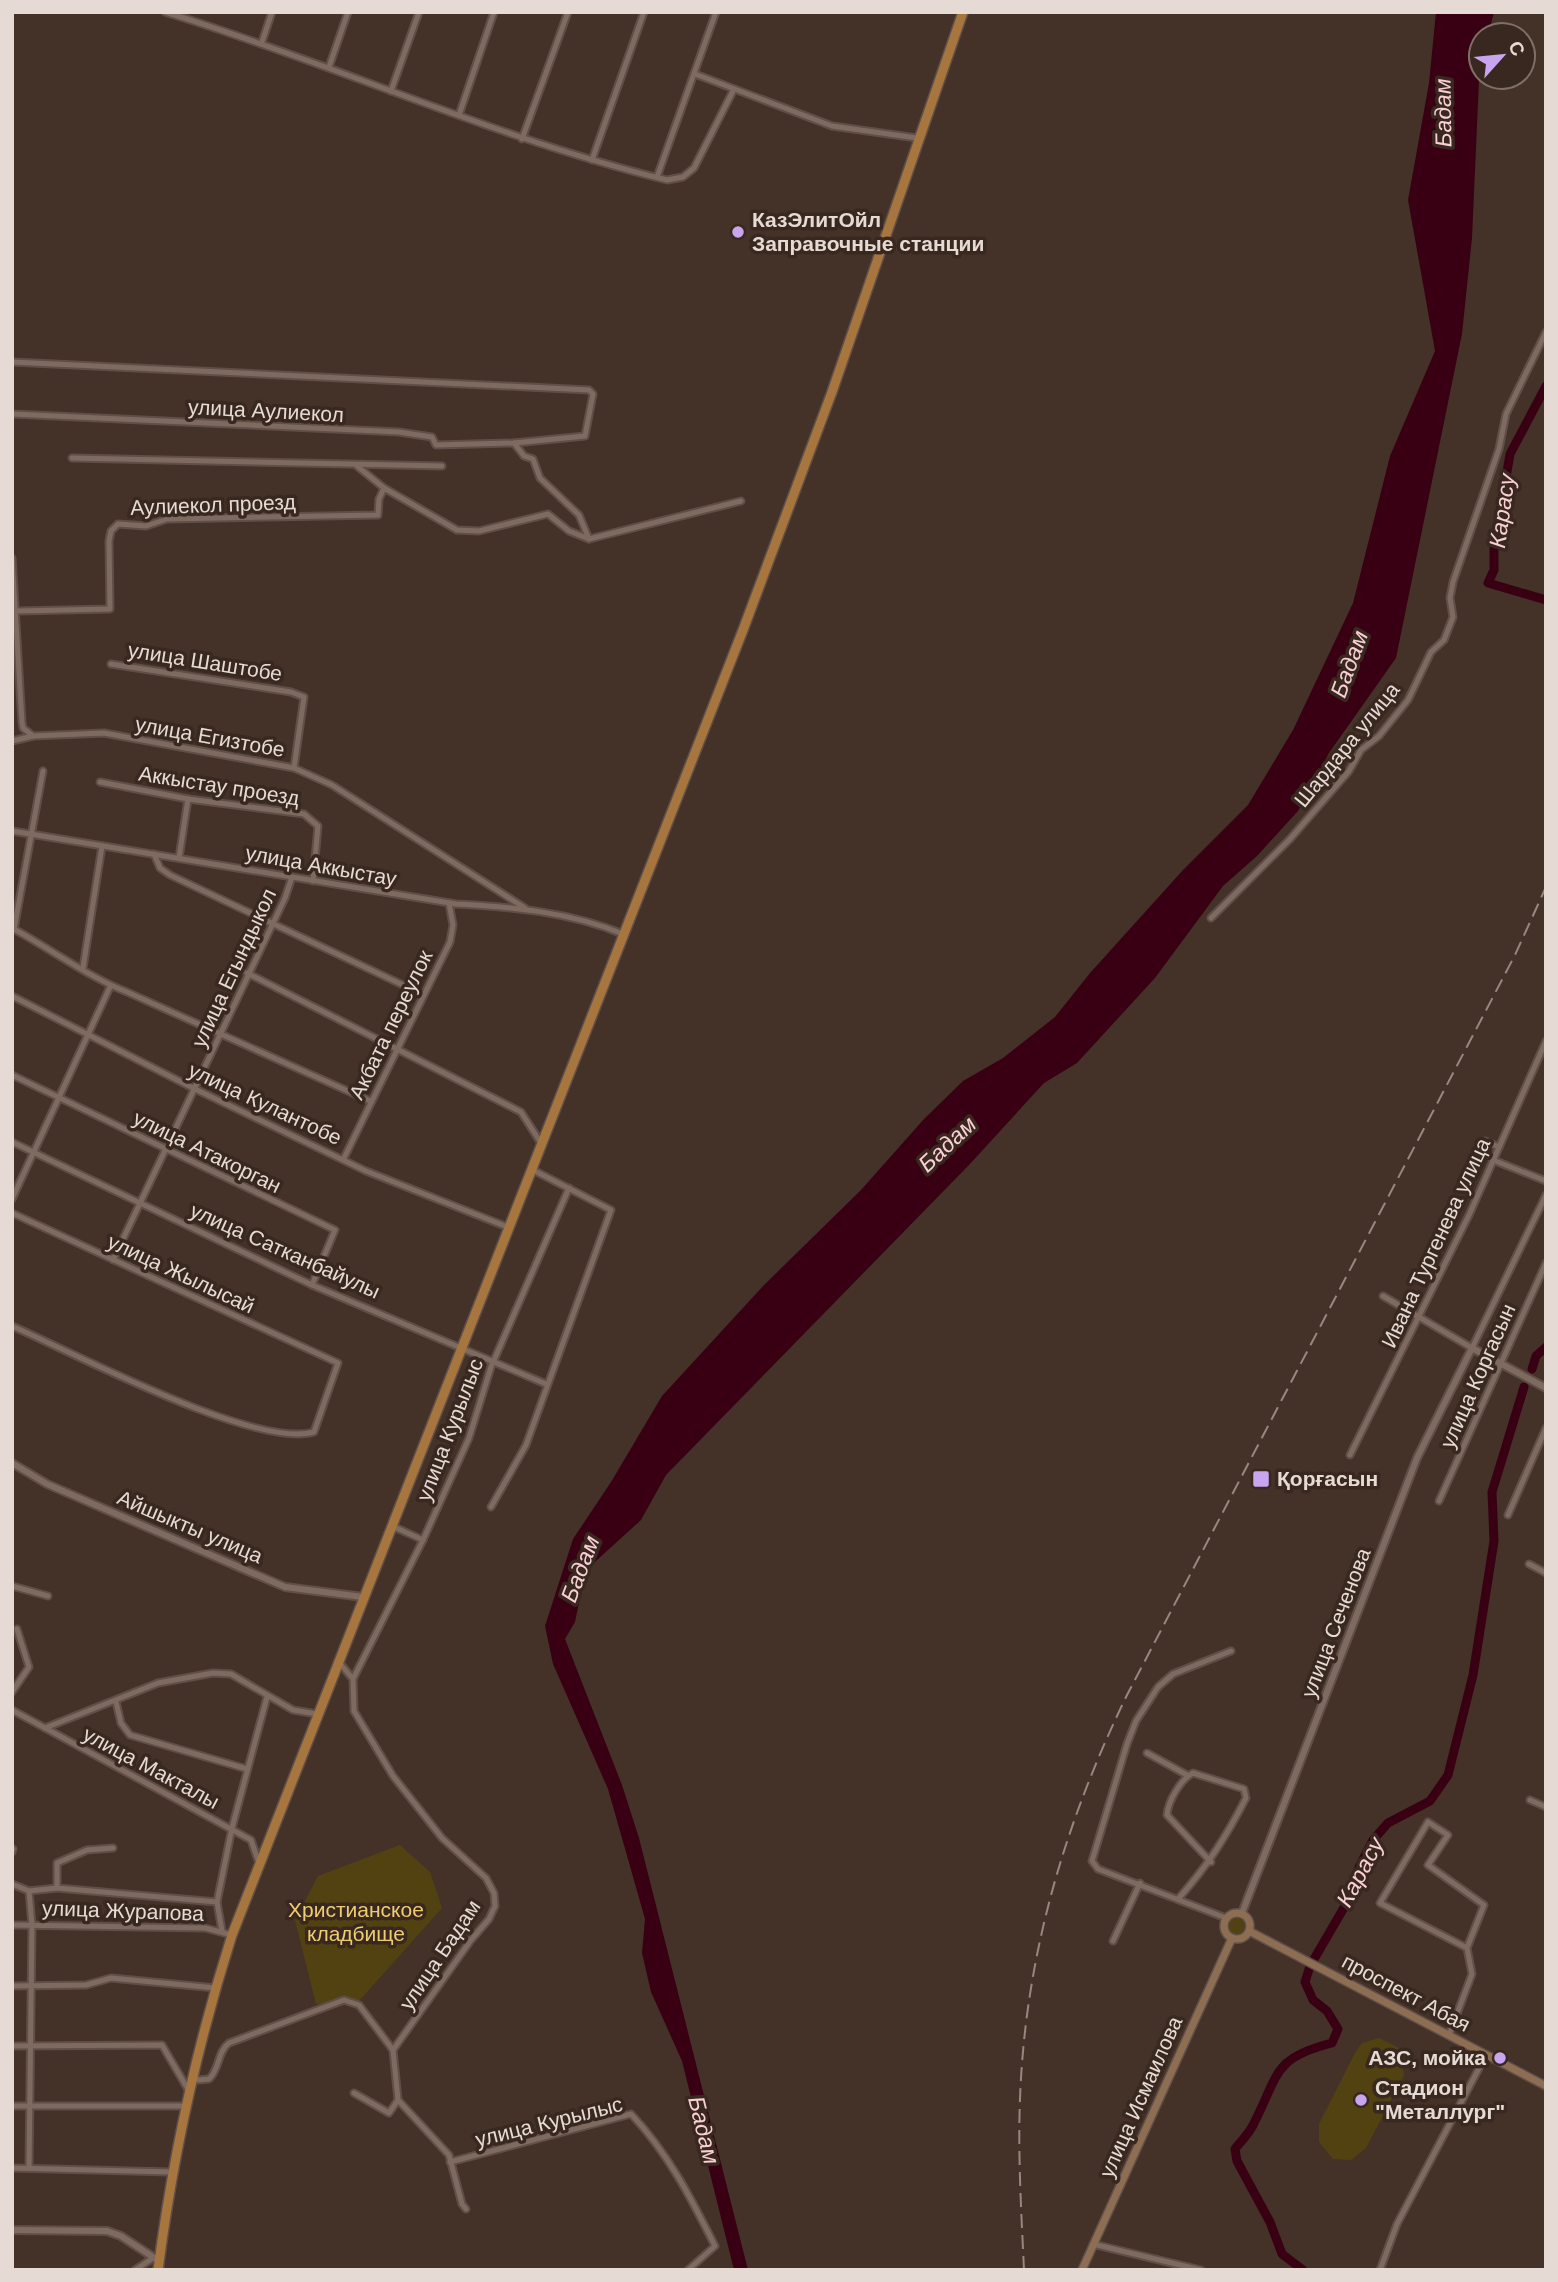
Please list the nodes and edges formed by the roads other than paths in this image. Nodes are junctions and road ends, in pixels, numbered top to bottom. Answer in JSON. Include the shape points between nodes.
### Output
{"nodes":[{"id":1,"x":164,"y":12,"type":"edge"},
{"id":2,"x":199,"y":12,"type":"edge"},
{"id":3,"x":272,"y":12,"type":"edge"},
{"id":4,"x":348,"y":12,"type":"edge"},
{"id":5,"x":419,"y":12,"type":"edge"},
{"id":6,"x":494,"y":12,"type":"edge"},
{"id":7,"x":568,"y":12,"type":"edge"},
{"id":8,"x":644,"y":12,"type":"edge"},
{"id":9,"x":716,"y":12,"type":"edge"},
{"id":10,"x":963,"y":12,"type":"edge"},
{"id":11,"x":196,"y":22,"type":"junction"},
{"id":12,"x":262,"y":42,"type":"junction"},
{"id":13,"x":329,"y":67,"type":"junction"},
{"id":14,"x":695,"y":74,"type":"junction"},
{"id":15,"x":759,"y":90,"type":"dead end"},
{"id":16,"x":391,"y":91,"type":"junction"},
{"id":17,"x":733,"y":91,"type":"junction"},
{"id":18,"x":756,"y":99,"type":"junction"},
{"id":19,"x":459,"y":116,"type":"junction"},
{"id":20,"x":917,"y":138,"type":"junction"},
{"id":21,"x":522,"y":139,"type":"junction"},
{"id":22,"x":592,"y":160,"type":"junction"},
{"id":23,"x":657,"y":177,"type":"junction"},
{"id":24,"x":1546,"y":331,"type":"edge"},
{"id":25,"x":12,"y":362,"type":"edge"},
{"id":26,"x":12,"y":414,"type":"edge"},
{"id":27,"x":514,"y":443,"type":"junction"},
{"id":28,"x":72,"y":458,"type":"dead end"},
{"id":29,"x":354,"y":464,"type":"junction"},
{"id":30,"x":442,"y":466,"type":"dead end"},
{"id":31,"x":384,"y":488,"type":"junction"},
{"id":32,"x":741,"y":501,"type":"dead end"},
{"id":33,"x":589,"y":539,"type":"junction"},
{"id":34,"x":12,"y":558,"type":"edge"},
{"id":35,"x":17,"y":611,"type":"junction"},
{"id":36,"x":111,"y":664,"type":"dead end"},
{"id":37,"x":33,"y":736,"type":"junction"},
{"id":38,"x":12,"y":741,"type":"edge"},
{"id":39,"x":294,"y":768,"type":"junction"},
{"id":40,"x":43,"y":771,"type":"dead end"},
{"id":41,"x":100,"y":782,"type":"dead end"},
{"id":42,"x":188,"y":799,"type":"junction"},
{"id":43,"x":12,"y":831,"type":"edge"},
{"id":44,"x":32,"y":833,"type":"junction"},
{"id":45,"x":102,"y":846,"type":"junction"},
{"id":46,"x":153,"y":854,"type":"junction"},
{"id":47,"x":179,"y":858,"type":"junction"},
{"id":48,"x":292,"y":877,"type":"junction"},
{"id":49,"x":313,"y":881,"type":"junction"},
{"id":50,"x":449,"y":903,"type":"junction"},
{"id":51,"x":525,"y":908,"type":"junction"},
{"id":52,"x":1211,"y":918,"type":"dead end"},
{"id":53,"x":273,"y":923,"type":"junction"},
{"id":54,"x":13,"y":929,"type":"edge"},
{"id":55,"x":623,"y":934,"type":"junction"},
{"id":56,"x":83,"y":968,"type":"junction"},
{"id":57,"x":247,"y":973,"type":"junction"},
{"id":58,"x":110,"y":987,"type":"junction"},
{"id":59,"x":422,"y":994,"type":"junction"},
{"id":60,"x":12,"y":996,"type":"edge"},
{"id":61,"x":88,"y":1033,"type":"junction"},
{"id":62,"x":220,"y":1034,"type":"junction"},
{"id":63,"x":1546,"y":1041,"type":"edge"},
{"id":64,"x":396,"y":1048,"type":"junction"},
{"id":65,"x":12,"y":1075,"type":"edge"},
{"id":66,"x":195,"y":1089,"type":"junction"},
{"id":67,"x":59,"y":1097,"type":"junction"},
{"id":68,"x":370,"y":1101,"type":"junction"},
{"id":69,"x":12,"y":1142,"type":"edge"},
{"id":70,"x":1485,"y":1142,"type":"dead end"},
{"id":71,"x":541,"y":1143,"type":"junction"},
{"id":72,"x":1499,"y":1147,"type":"junction"},
{"id":73,"x":165,"y":1150,"type":"junction"},
{"id":74,"x":33,"y":1152,"type":"junction"},
{"id":75,"x":344,"y":1158,"type":"junction"},
{"id":76,"x":1493,"y":1160,"type":"junction"},
{"id":77,"x":531,"y":1169,"type":"junction"},
{"id":78,"x":1546,"y":1181,"type":"edge"},
{"id":79,"x":569,"y":1188,"type":"junction"},
{"id":80,"x":1546,"y":1195,"type":"edge"},
{"id":81,"x":12,"y":1199,"type":"edge"},
{"id":82,"x":142,"y":1204,"type":"junction"},
{"id":83,"x":12,"y":1213,"type":"edge"},
{"id":84,"x":510,"y":1228,"type":"junction"},
{"id":85,"x":113,"y":1260,"type":"junction"},
{"id":86,"x":1546,"y":1263,"type":"edge"},
{"id":87,"x":312,"y":1284,"type":"junction"},
{"id":88,"x":1383,"y":1296,"type":"dead end"},
{"id":89,"x":1419,"y":1317,"type":"junction"},
{"id":90,"x":12,"y":1326,"type":"edge"},
{"id":91,"x":462,"y":1345,"type":"junction"},
{"id":92,"x":1472,"y":1348,"type":"junction"},
{"id":93,"x":493,"y":1363,"type":"junction"},
{"id":94,"x":1500,"y":1364,"type":"junction"},
{"id":95,"x":546,"y":1384,"type":"junction"},
{"id":96,"x":1546,"y":1388,"type":"edge"},
{"id":97,"x":1546,"y":1428,"type":"edge"},
{"id":98,"x":1350,"y":1455,"type":"dead end"},
{"id":99,"x":12,"y":1464,"type":"edge"},
{"id":100,"x":1439,"y":1501,"type":"dead end"},
{"id":101,"x":491,"y":1507,"type":"dead end"},
{"id":102,"x":1508,"y":1515,"type":"dead end"},
{"id":103,"x":391,"y":1525,"type":"junction"},
{"id":104,"x":424,"y":1541,"type":"junction"},
{"id":105,"x":1529,"y":1564,"type":"dead end"},
{"id":106,"x":1546,"y":1573,"type":"edge"},
{"id":107,"x":12,"y":1586,"type":"edge"},
{"id":108,"x":48,"y":1596,"type":"dead end"},
{"id":109,"x":363,"y":1597,"type":"junction"},
{"id":110,"x":17,"y":1629,"type":"dead end"},
{"id":111,"x":1231,"y":1651,"type":"dead end"},
{"id":112,"x":338,"y":1661,"type":"junction"},
{"id":113,"x":353,"y":1679,"type":"junction"},
{"id":114,"x":12,"y":1692,"type":"edge"},
{"id":115,"x":267,"y":1698,"type":"junction"},
{"id":116,"x":116,"y":1702,"type":"junction"},
{"id":117,"x":12,"y":1710,"type":"edge"},
{"id":118,"x":317,"y":1714,"type":"junction"},
{"id":119,"x":45,"y":1728,"type":"junction"},
{"id":120,"x":1147,"y":1753,"type":"dead end"},
{"id":121,"x":247,"y":1769,"type":"junction"},
{"id":122,"x":1188,"y":1775,"type":"junction"},
{"id":123,"x":1530,"y":1800,"type":"dead end"},
{"id":124,"x":1546,"y":1807,"type":"edge"},
{"id":125,"x":232,"y":1828,"type":"junction"},
{"id":126,"x":113,"y":1847,"type":"dead end"},
{"id":127,"x":1211,"y":1862,"type":"junction"},
{"id":128,"x":259,"y":1866,"type":"junction"},
{"id":129,"x":1140,"y":1883,"type":"junction"},
{"id":130,"x":12,"y":1884,"type":"edge"},
{"id":131,"x":57,"y":1888,"type":"junction"},
{"id":132,"x":29,"y":1891,"type":"junction"},
{"id":133,"x":1179,"y":1898,"type":"junction"},
{"id":134,"x":217,"y":1902,"type":"junction"},
{"id":135,"x":1242,"y":1913,"type":"junction"},
{"id":136,"x":1226,"y":1918,"type":"junction"},
{"id":137,"x":12,"y":1924,"type":"edge"},
{"id":138,"x":32,"y":1925,"type":"junction"},
{"id":139,"x":1249,"y":1931,"type":"junction"},
{"id":140,"x":227,"y":1933,"type":"junction"},
{"id":141,"x":1232,"y":1938,"type":"junction"},
{"id":142,"x":1114,"y":1941,"type":"dead end"},
{"id":143,"x":1467,"y":1948,"type":"junction"},
{"id":144,"x":12,"y":1986,"type":"edge"},
{"id":145,"x":31,"y":1986,"type":"junction"},
{"id":146,"x":216,"y":1988,"type":"junction"},
{"id":147,"x":1448,"y":2035,"type":"junction"},
{"id":148,"x":12,"y":2046,"type":"edge"},
{"id":149,"x":30,"y":2046,"type":"junction"},
{"id":150,"x":393,"y":2050,"type":"junction"},
{"id":151,"x":1486,"y":2054,"type":"junction"},
{"id":152,"x":193,"y":2075,"type":"junction"},
{"id":153,"x":1546,"y":2086,"type":"edge"},
{"id":154,"x":189,"y":2091,"type":"junction"},
{"id":155,"x":354,"y":2093,"type":"dead end"},
{"id":156,"x":398,"y":2100,"type":"junction"},
{"id":157,"x":12,"y":2106,"type":"edge"},
{"id":158,"x":28,"y":2106,"type":"junction"},
{"id":159,"x":186,"y":2106,"type":"junction"},
{"id":160,"x":450,"y":2162,"type":"junction"},
{"id":161,"x":12,"y":2168,"type":"edge"},
{"id":162,"x":29,"y":2168,"type":"junction"},
{"id":163,"x":171,"y":2172,"type":"junction"},
{"id":164,"x":466,"y":2209,"type":"dead end"},
{"id":165,"x":12,"y":2230,"type":"edge"},
{"id":166,"x":1093,"y":2244,"type":"junction"},
{"id":167,"x":157,"y":2263,"type":"edge"},
{"id":168,"x":135,"y":2270,"type":"edge"},
{"id":169,"x":688,"y":2270,"type":"edge"},
{"id":170,"x":1082,"y":2270,"type":"edge"},
{"id":171,"x":1201,"y":2270,"type":"edge"},
{"id":172,"x":1380,"y":2270,"type":"edge"}],
"edges":[{"from":1,"to":11,"type":"street"},
{"from":2,"to":11,"type":"street"},
{"from":3,"to":12,"type":"street"},
{"from":4,"to":13,"type":"street"},
{"from":5,"to":16,"type":"street"},
{"from":6,"to":19,"type":"street"},
{"from":7,"to":21,"type":"street"},
{"from":8,"to":22,"type":"street"},
{"from":9,"to":14,"type":"street"},
{"from":10,"to":20,"type":"highway"},
{"from":11,"to":12,"type":"street"},
{"from":12,"to":13,"type":"street"},
{"from":13,"to":16,"type":"street"},
{"from":14,"to":17,"type":"street"},
{"from":14,"to":23,"type":"street"},
{"from":15,"to":18,"type":"street"},
{"from":16,"to":19,"type":"street"},
{"from":17,"to":18,"type":"street"},
{"from":17,"to":23,"type":"street","via":[[694,168],[683,177]]},
{"from":18,"to":20,"type":"street","via":[[832,126]]},
{"from":19,"to":21,"type":"street"},
{"from":20,"to":55,"type":"highway","via":[[832,392]]},
{"from":21,"to":22,"type":"street"},
{"from":22,"to":23,"type":"street"},
{"from":24,"to":52,"type":"street","name":"Шардара улица","via":[[1506,414],[1499,449],[1453,582],[1453,617],[1444,640],[1431,652],[1408,700],[1379,736],[1290,839]]},
{"from":25,"to":27,"type":"street","via":[[450,382],[589,390],[593,394],[584,436]]},
{"from":26,"to":27,"type":"street","name":"улица Аулиекол","via":[[399,432],[432,437],[436,445]]},
{"from":27,"to":33,"type":"street","via":[[524,456],[533,459],[540,478],[579,515]]},
{"from":28,"to":29,"type":"street","name":"Аулиекол проезд"},
{"from":29,"to":30,"type":"street","name":"Аулиекол проезд"},
{"from":29,"to":31,"type":"street"},
{"from":31,"to":33,"type":"street","via":[[457,530],[479,531],[548,514],[569,531]]},
{"from":31,"to":35,"type":"street","name":"Аулиекол проезд","via":[[378,514],[118,524],[109,541],[110,609]]},
{"from":32,"to":33,"type":"street"},
{"from":34,"to":35,"type":"street"},
{"from":35,"to":37,"type":"street","via":[[22,722]]},
{"from":36,"to":39,"type":"street","name":"улица Шаштобе","via":[[304,697]]},
{"from":37,"to":38,"type":"street","name":"улица Егизтобе"},
{"from":37,"to":39,"type":"street","name":"улица Егизтобе","via":[[104,733]]},
{"from":39,"to":51,"type":"street","name":"улица Егизтобе","via":[[332,785]]},
{"from":40,"to":44,"type":"street"},
{"from":41,"to":42,"type":"street","name":"Аккыстау проезд"},
{"from":42,"to":47,"type":"street"},
{"from":42,"to":49,"type":"street","name":"Аккыстау проезд","via":[[304,814],[318,826]]},
{"from":43,"to":44,"type":"street","name":"улица Аккыстау"},
{"from":44,"to":45,"type":"street","name":"улица Аккыстау"},
{"from":44,"to":54,"type":"street"},
{"from":45,"to":46,"type":"street","name":"улица Аккыстау"},
{"from":45,"to":56,"type":"street"},
{"from":46,"to":47,"type":"street","name":"улица Аккыстау"},
{"from":46,"to":53,"type":"street","via":[[170,875]]},
{"from":47,"to":48,"type":"street","name":"улица Аккыстау"},
{"from":48,"to":49,"type":"street","name":"улица Аккыстау"},
{"from":48,"to":53,"type":"street","name":"улица Егындыкол"},
{"from":49,"to":50,"type":"street","name":"улица Аккыстау"},
{"from":50,"to":51,"type":"street","name":"улица Аккыстау"},
{"from":50,"to":59,"type":"street","name":"Акбата переулок","via":[[450,942]]},
{"from":51,"to":55,"type":"street","name":"улица Аккыстау","via":[[597,923]]},
{"from":53,"to":57,"type":"street","name":"улица Егындыкол"},
{"from":53,"to":59,"type":"street"},
{"from":54,"to":56,"type":"street"},
{"from":55,"to":71,"type":"highway"},
{"from":56,"to":58,"type":"street"},
{"from":57,"to":62,"type":"street","name":"улица Егындыкол"},
{"from":57,"to":64,"type":"street"},
{"from":58,"to":61,"type":"street"},
{"from":58,"to":62,"type":"street"},
{"from":59,"to":64,"type":"street","name":"Акбата переулок"},
{"from":60,"to":61,"type":"street","name":"улица Кулантобе"},
{"from":61,"to":66,"type":"street","name":"улица Кулантобе"},
{"from":61,"to":67,"type":"street"},
{"from":62,"to":66,"type":"street","name":"улица Егындыкол"},
{"from":62,"to":68,"type":"street"},
{"from":63,"to":72,"type":"street","name":"Ивана Тургенева улица"},
{"from":64,"to":68,"type":"street","name":"Акбата переулок"},
{"from":64,"to":71,"type":"street","via":[[521,1112]]},
{"from":65,"to":67,"type":"street","name":"улица Атакорган"},
{"from":66,"to":73,"type":"street","name":"улица Егындыкол"},
{"from":66,"to":75,"type":"street","name":"улица Кулантобе"},
{"from":67,"to":73,"type":"street","name":"улица Атакорган"},
{"from":67,"to":74,"type":"street"},
{"from":68,"to":75,"type":"street","name":"Акбата переулок"},
{"from":69,"to":74,"type":"street","name":"улица Сатканбайулы"},
{"from":70,"to":72,"type":"street"},
{"from":71,"to":77,"type":"highway"},
{"from":72,"to":76,"type":"street","name":"Ивана Тургенева улица"},
{"from":73,"to":82,"type":"street","name":"улица Егындыкол"},
{"from":73,"to":87,"type":"street","name":"улица Атакорган","via":[[335,1230]]},
{"from":74,"to":81,"type":"street"},
{"from":74,"to":82,"type":"street","name":"улица Сатканбайулы"},
{"from":75,"to":84,"type":"street","name":"улица Кулантобе"},
{"from":76,"to":78,"type":"street"},
{"from":76,"to":89,"type":"street","name":"Ивана Тургенева улица"},
{"from":77,"to":79,"type":"street"},
{"from":77,"to":84,"type":"highway"},
{"from":79,"to":93,"type":"street","name":"улица Курылыс"},
{"from":79,"to":95,"type":"street","via":[[611,1210]]},
{"from":80,"to":92,"type":"street","name":"улица Сеченова"},
{"from":82,"to":85,"type":"street","name":"улица Егындыкол"},
{"from":82,"to":87,"type":"street","name":"улица Сатканбайулы"},
{"from":83,"to":85,"type":"street","name":"улица Жылысай"},
{"from":84,"to":91,"type":"highway"},
{"from":85,"to":90,"type":"street","name":"улица Жылысай","via":[[338,1363],[314,1432],[273,1434],[221,1419]]},
{"from":86,"to":94,"type":"street","name":"улица Коргасын"},
{"from":87,"to":91,"type":"street","name":"улица Сатканбайулы"},
{"from":88,"to":89,"type":"street"},
{"from":89,"to":92,"type":"street"},
{"from":89,"to":98,"type":"street","name":"Ивана Тургенева улица"},
{"from":91,"to":93,"type":"street","name":"улица Сатканбайулы"},
{"from":91,"to":103,"type":"highway"},
{"from":92,"to":94,"type":"street"},
{"from":92,"to":135,"type":"street","name":"улица Сеченова","via":[[1417,1458]]},
{"from":93,"to":95,"type":"street","name":"улица Сатканбайулы"},
{"from":93,"to":104,"type":"street","name":"улица Курылыс","via":[[469,1438]]},
{"from":94,"to":96,"type":"street"},
{"from":94,"to":100,"type":"street","name":"улица Коргасын"},
{"from":95,"to":101,"type":"street","via":[[526,1445]]},
{"from":97,"to":102,"type":"street"},
{"from":99,"to":109,"type":"street","name":"Айшыкты улица","via":[[47,1484],[285,1587]]},
{"from":103,"to":104,"type":"street"},
{"from":103,"to":109,"type":"highway"},
{"from":104,"to":113,"type":"street","name":"улица Курылыс"},
{"from":105,"to":106,"type":"street"},
{"from":107,"to":108,"type":"street"},
{"from":109,"to":112,"type":"highway"},
{"from":110,"to":114,"type":"street","via":[[29,1667]]},
{"from":111,"to":129,"type":"street","via":[[1173,1674],[1158,1687],[1136,1721],[1092,1861],[1098,1869]]},
{"from":112,"to":113,"type":"street"},
{"from":112,"to":118,"type":"highway"},
{"from":113,"to":150,"type":"street","name":"улица Бадам","via":[[354,1711],[393,1776],[442,1838],[486,1878],[494,1893],[489,1919]]},
{"from":115,"to":116,"type":"street","via":[[223,1672],[158,1683]]},
{"from":115,"to":118,"type":"street","via":[[293,1710]]},
{"from":115,"to":121,"type":"street"},
{"from":116,"to":119,"type":"street"},
{"from":116,"to":121,"type":"street","via":[[121,1723],[130,1735]]},
{"from":117,"to":119,"type":"street","name":"улица Макталы"},
{"from":118,"to":128,"type":"highway"},
{"from":119,"to":125,"type":"street","name":"улица Макталы"},
{"from":120,"to":122,"type":"street"},
{"from":121,"to":125,"type":"street"},
{"from":122,"to":127,"type":"street","via":[[1167,1806],[1167,1815]]},
{"from":122,"to":127,"type":"street","via":[[1200,1772],[1247,1792]]},
{"from":123,"to":124,"type":"street"},
{"from":125,"to":128,"type":"street","name":"улица Макталы","via":[[251,1840]]},
{"from":125,"to":134,"type":"street"},
{"from":126,"to":131,"type":"street","via":[[87,1850],[57,1863]]},
{"from":127,"to":133,"type":"street"},
{"from":128,"to":140,"type":"highway"},
{"from":129,"to":133,"type":"street"},
{"from":129,"to":142,"type":"street"},
{"from":130,"to":132,"type":"street"},
{"from":131,"to":132,"type":"street"},
{"from":131,"to":134,"type":"street"},
{"from":132,"to":138,"type":"street"},
{"from":133,"to":136,"type":"street"},
{"from":134,"to":140,"type":"street"},
{"from":135,"to":136,"type":"main road"},
{"from":135,"to":139,"type":"main road","via":[[1249,1921]]},
{"from":136,"to":141,"type":"main road","via":[[1224,1928]]},
{"from":137,"to":138,"type":"street","name":"улица Журапова"},
{"from":138,"to":140,"type":"street","name":"улица Журапова","via":[[143,1926]]},
{"from":138,"to":145,"type":"street"},
{"from":139,"to":141,"type":"main road","via":[[1242,1938]]},
{"from":139,"to":147,"type":"main road","name":"проспект Абая"},
{"from":140,"to":146,"type":"highway"},
{"from":141,"to":166,"type":"main road","name":"улица Исмаилова"},
{"from":143,"to":143,"type":"street","via":[[1485,1905],[1428,1865],[1448,1835],[1428,1822],[1380,1903]]},
{"from":143,"to":147,"type":"street","via":[[1472,1974]]},
{"from":144,"to":145,"type":"street"},
{"from":145,"to":146,"type":"street","via":[[86,1985],[111,1978]]},
{"from":145,"to":149,"type":"street"},
{"from":146,"to":152,"type":"highway"},
{"from":147,"to":151,"type":"main road","name":"проспект Абая"},
{"from":148,"to":149,"type":"street"},
{"from":149,"to":154,"type":"street","via":[[162,2045]]},
{"from":149,"to":158,"type":"street"},
{"from":150,"to":152,"type":"street","via":[[359,2005],[344,2000],[229,2043],[223,2047],[215,2074],[198,2080]]},
{"from":150,"to":156,"type":"street"},
{"from":151,"to":153,"type":"main road","name":"проспект Абая"},
{"from":151,"to":172,"type":"street","via":[[1397,2224]]},
{"from":152,"to":154,"type":"highway"},
{"from":154,"to":159,"type":"highway"},
{"from":155,"to":156,"type":"street","via":[[389,2113]]},
{"from":156,"to":160,"type":"street","via":[[449,2155]]},
{"from":157,"to":158,"type":"street"},
{"from":158,"to":159,"type":"street"},
{"from":158,"to":162,"type":"street"},
{"from":159,"to":163,"type":"highway"},
{"from":160,"to":164,"type":"street"},
{"from":160,"to":169,"type":"street","name":"улица Курылыс","via":[[631,2114],[654,2138],[684,2183],[715,2246]]},
{"from":161,"to":162,"type":"street"},
{"from":162,"to":163,"type":"street"},
{"from":163,"to":167,"type":"highway"},
{"from":165,"to":167,"type":"street","via":[[107,2231]]},
{"from":166,"to":170,"type":"main road","name":"улица Исмаилова"},
{"from":166,"to":171,"type":"street"},
{"from":167,"to":168,"type":"street"}]}
